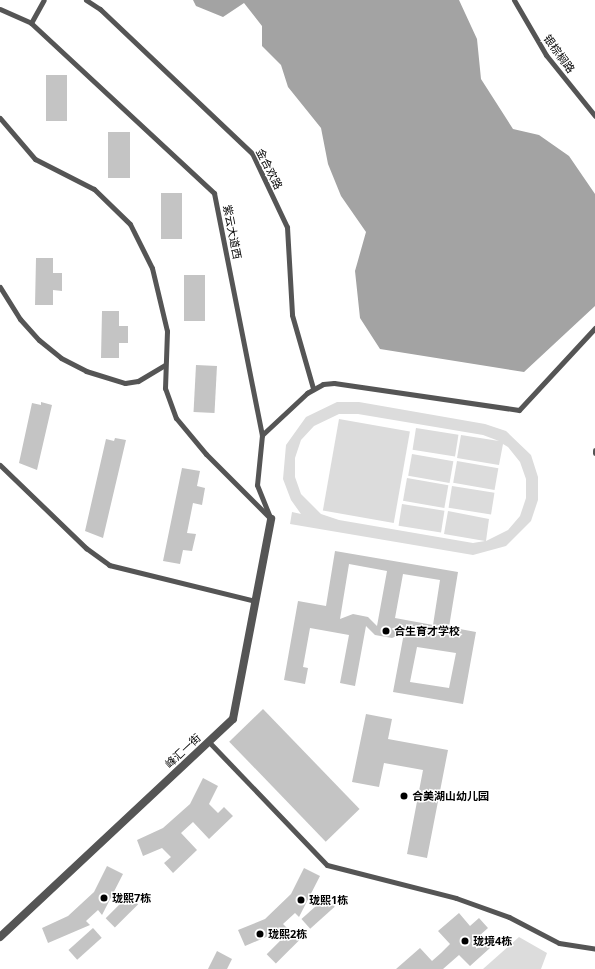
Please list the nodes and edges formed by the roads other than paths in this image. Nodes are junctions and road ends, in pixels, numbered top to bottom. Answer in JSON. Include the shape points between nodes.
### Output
{"nodes":[{"id":1,"x":44,"y":0,"type":"edge"},
{"id":2,"x":86,"y":0,"type":"edge"},
{"id":3,"x":514,"y":0,"type":"edge"},
{"id":4,"x":0,"y":9,"type":"edge"},
{"id":5,"x":31,"y":23,"type":"junction"},
{"id":6,"x":595,"y":116,"type":"edge"},
{"id":7,"x":0,"y":118,"type":"edge"},
{"id":8,"x":0,"y":287,"type":"edge"},
{"id":9,"x":595,"y":328,"type":"edge"},
{"id":10,"x":165,"y":365,"type":"junction"},
{"id":11,"x":313,"y":388,"type":"junction"},
{"id":12,"x":262,"y":435,"type":"junction"},
{"id":13,"x":595,"y":450,"type":"edge"},
{"id":14,"x":595,"y":453,"type":"edge"},
{"id":15,"x":0,"y":465,"type":"edge"},
{"id":16,"x":271,"y":519,"type":"junction"},
{"id":17,"x":256,"y":601,"type":"junction"},
{"id":18,"x":209,"y":742,"type":"junction"},
{"id":19,"x":0,"y":937,"type":"edge"},
{"id":20,"x":595,"y":949,"type":"edge"}],
"edges":[{"from":1,"to":5,"type":"lane"},
{"from":2,"to":11,"type":"lane","name":"金合欢路","via":[[100,9],[252,153],[287,227],[292,315]]},
{"from":3,"to":6,"type":"lane","name":"银棕榈路","via":[[546,55]]},
{"from":4,"to":5,"type":"lane","name":"紫云大道西"},
{"from":5,"to":12,"type":"lane","name":"紫云大道西","via":[[214,193]]},
{"from":7,"to":10,"type":"lane","via":[[35,159],[94,189],[130,224],[152,268],[168,331]]},
{"from":8,"to":10,"type":"lane","via":[[20,319],[39,340],[61,358],[86,371],[125,383],[138,381]]},
{"from":9,"to":11,"type":"lane","via":[[519,410],[334,383]]},
{"from":10,"to":16,"type":"lane","via":[[169,404],[184,432]]},
{"from":11,"to":12,"type":"lane"},
{"from":12,"to":16,"type":"lane","name":"紫云大道西","via":[[257,485]]},
{"from":13,"to":14,"type":"lane"},
{"from":15,"to":17,"type":"lane","via":[[86,548],[109,565]]},
{"from":16,"to":17,"type":"street","name":"峰汇一街"},
{"from":17,"to":18,"type":"street","name":"峰汇一街","via":[[233,719]]},
{"from":18,"to":19,"type":"street","name":"峰汇一街"},
{"from":18,"to":20,"type":"lane","via":[[327,865],[456,898],[509,917],[559,943]]}]}
